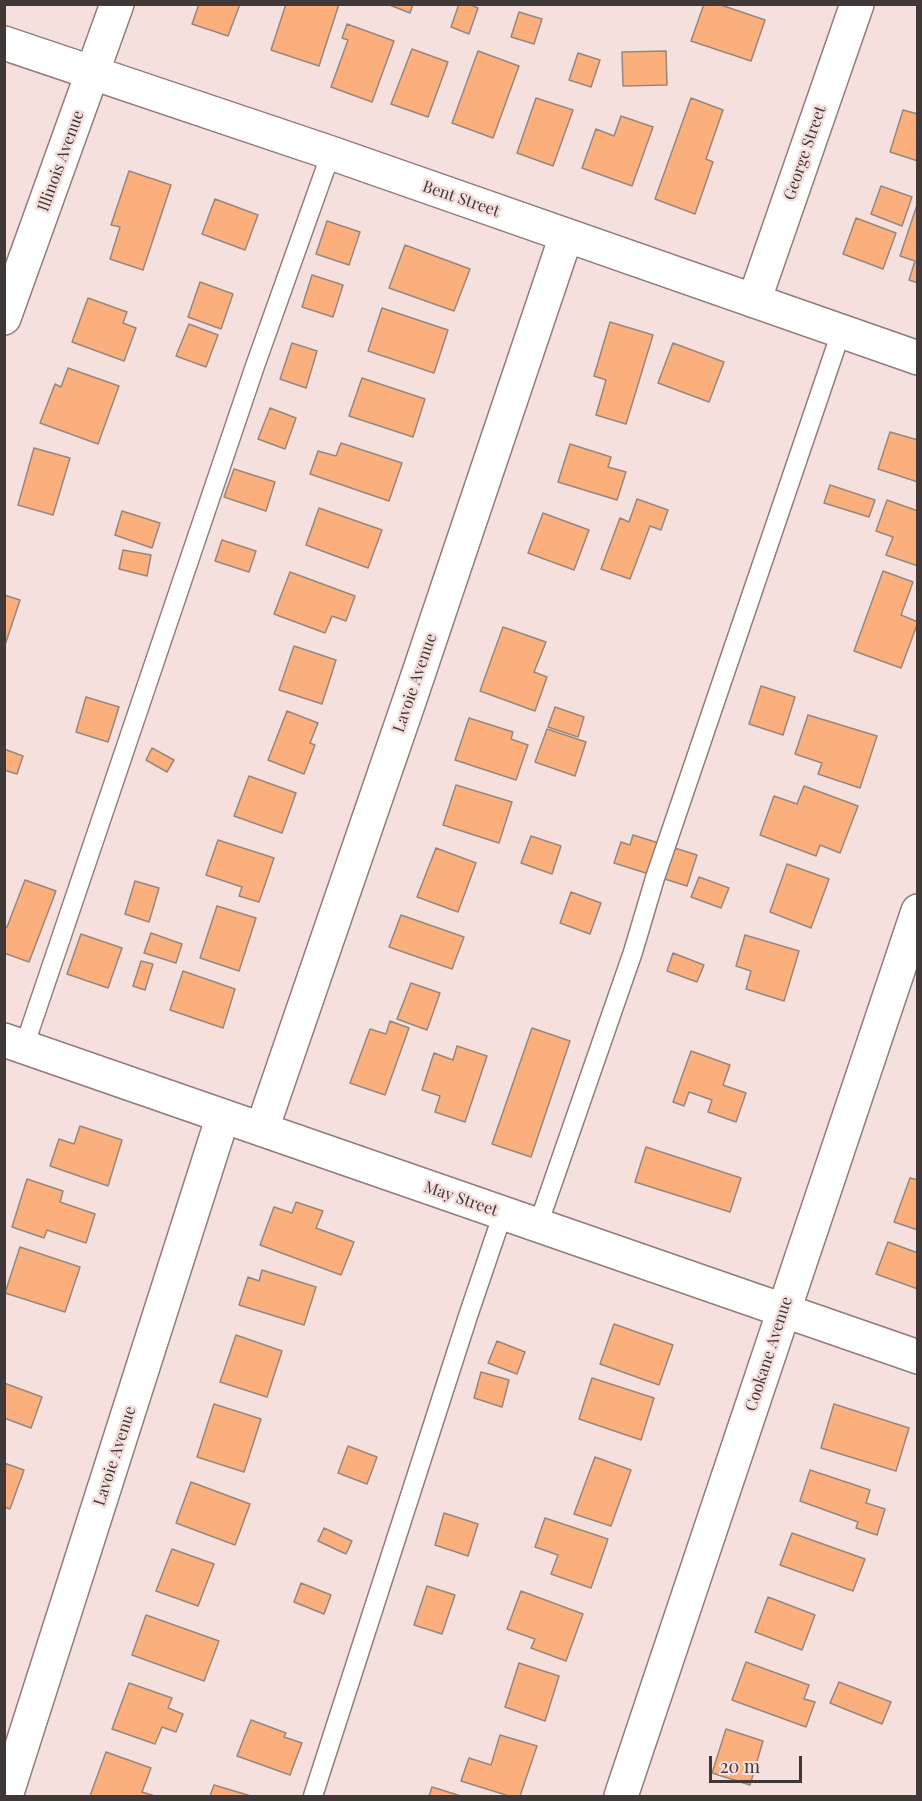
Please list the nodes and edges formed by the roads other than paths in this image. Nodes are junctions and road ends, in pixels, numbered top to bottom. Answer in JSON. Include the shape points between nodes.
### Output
{"nodes":[{"id":1,"x":117,"y":4,"type":"edge"},
{"id":2,"x":857,"y":4,"type":"edge"},
{"id":3,"x":4,"y":43,"type":"edge"},
{"id":4,"x":93,"y":72,"type":"junction"},
{"id":5,"x":331,"y":153,"type":"junction"},
{"id":6,"x":566,"y":236,"type":"junction"},
{"id":7,"x":754,"y":301,"type":"junction"},
{"id":8,"x":4,"y":318,"type":"edge"},
{"id":9,"x":842,"y":332,"type":"junction"},
{"id":10,"x":918,"y":358,"type":"edge"},
{"id":11,"x":918,"y":911,"type":"edge"},
{"id":12,"x":14,"y":1043,"type":"edge"},
{"id":13,"x":223,"y":1116,"type":"junction"},
{"id":14,"x":262,"y":1129,"type":"junction"},
{"id":15,"x":503,"y":1214,"type":"junction"},
{"id":16,"x":538,"y":1225,"type":"junction"},
{"id":17,"x":783,"y":1312,"type":"junction"},
{"id":18,"x":918,"y":1358,"type":"edge"},
{"id":19,"x":6,"y":1797,"type":"edge"},
{"id":20,"x":313,"y":1797,"type":"edge"},
{"id":21,"x":621,"y":1797,"type":"edge"}],
"edges":[{"from":1,"to":4,"type":"street","name":"Illinois Avenue"},
{"from":2,"to":7,"type":"street","name":"George Street"},
{"from":3,"to":4,"type":"street","name":"Bent Street"},
{"from":4,"to":5,"type":"street","name":"Bent Street"},
{"from":4,"to":8,"type":"street","name":"Illinois Avenue"},
{"from":5,"to":6,"type":"street","name":"Bent Street"},
{"from":5,"to":12,"type":"lane"},
{"from":6,"to":7,"type":"street","name":"Bent Street"},
{"from":6,"to":14,"type":"street","name":"Lavoie Avenue"},
{"from":7,"to":9,"type":"street","name":"Bent Street"},
{"from":9,"to":10,"type":"street","name":"Bent Street"},
{"from":9,"to":16,"type":"lane"},
{"from":11,"to":17,"type":"street","name":"Cookane Avenue"},
{"from":12,"to":13,"type":"street","name":"May Street"},
{"from":13,"to":14,"type":"street","name":"May Street"},
{"from":13,"to":19,"type":"street","name":"Lavoie Avenue"},
{"from":14,"to":15,"type":"street","name":"May Street"},
{"from":15,"to":16,"type":"street","name":"May Street"},
{"from":15,"to":20,"type":"lane"},
{"from":16,"to":17,"type":"street","name":"May Street"},
{"from":17,"to":18,"type":"street","name":"May Street"},
{"from":17,"to":21,"type":"street","name":"Cookane Avenue"}]}
